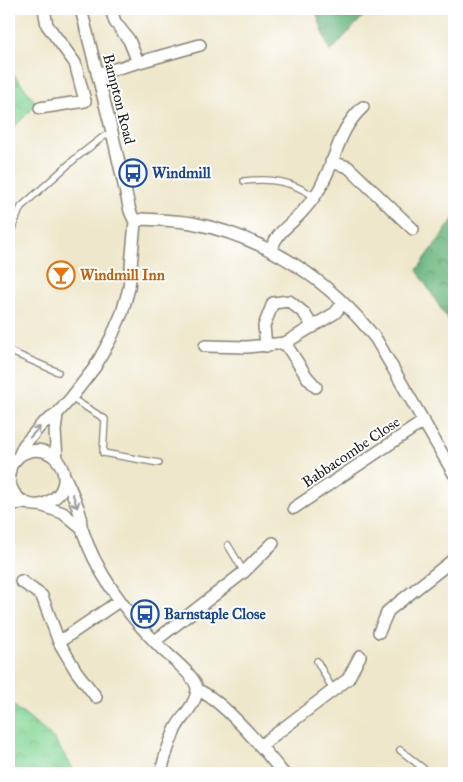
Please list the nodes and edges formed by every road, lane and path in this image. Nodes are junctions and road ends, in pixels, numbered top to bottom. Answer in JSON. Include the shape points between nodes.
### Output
{"nodes":[{"id":1,"x":44,"y":9,"type":"edge"},
{"id":2,"x":81,"y":9,"type":"edge"},
{"id":3,"x":111,"y":9,"type":"edge"},
{"id":4,"x":200,"y":45,"type":"dead end"},
{"id":5,"x":138,"y":62,"type":"junction"},
{"id":6,"x":97,"y":74,"type":"junction"},
{"id":7,"x":363,"y":107,"type":"dead end"},
{"id":8,"x":40,"y":108,"type":"dead end"},
{"id":9,"x":112,"y":132,"type":"junction"},
{"id":10,"x":331,"y":162,"type":"junction"},
{"id":11,"x":244,"y":181,"type":"dead end"},
{"id":12,"x":314,"y":196,"type":"junction"},
{"id":13,"x":135,"y":222,"type":"junction"},
{"id":14,"x":413,"y":229,"type":"dead end"},
{"id":15,"x":9,"y":236,"type":"edge"},
{"id":16,"x":271,"y":250,"type":"junction"},
{"id":17,"x":343,"y":303,"type":"junction"},
{"id":18,"x":313,"y":327,"type":"junction"},
{"id":19,"x":286,"y":343,"type":"junction"},
{"id":20,"x":205,"y":346,"type":"dead end"},
{"id":21,"x":266,"y":346,"type":"junction"},
{"id":22,"x":9,"y":351,"type":"edge"},
{"id":23,"x":58,"y":372,"type":"dead end"},
{"id":24,"x":316,"y":387,"type":"dead end"},
{"id":25,"x":71,"y":398,"type":"junction"},
{"id":26,"x":57,"y":414,"type":"junction"},
{"id":27,"x":424,"y":421,"type":"junction"},
{"id":28,"x":57,"y":459,"type":"junction"},
{"id":29,"x":159,"y":463,"type":"dead end"},
{"id":30,"x":453,"y":467,"type":"edge"},
{"id":31,"x":11,"y":469,"type":"edge"},
{"id":32,"x":64,"y":475,"type":"junction"},
{"id":33,"x":25,"y":503,"type":"junction"},
{"id":34,"x":9,"y":504,"type":"edge"},
{"id":35,"x":40,"y":505,"type":"junction"},
{"id":36,"x":294,"y":508,"type":"dead end"},
{"id":37,"x":82,"y":528,"type":"junction"},
{"id":38,"x":273,"y":543,"type":"dead end"},
{"id":39,"x":228,"y":545,"type":"dead end"},
{"id":40,"x":454,"y":559,"type":"edge"},
{"id":41,"x":244,"y":572,"type":"junction"},
{"id":42,"x":21,"y":581,"type":"dead end"},
{"id":43,"x":119,"y":601,"type":"junction"},
{"id":44,"x":380,"y":632,"type":"dead end"},
{"id":45,"x":155,"y":641,"type":"junction"},
{"id":46,"x":59,"y":642,"type":"junction"},
{"id":47,"x":360,"y":656,"type":"dead end"},
{"id":48,"x":316,"y":661,"type":"dead end"},
{"id":49,"x":197,"y":690,"type":"junction"},
{"id":50,"x":333,"y":690,"type":"junction"},
{"id":51,"x":96,"y":696,"type":"dead end"},
{"id":52,"x":260,"y":746,"type":"junction"},
{"id":53,"x":400,"y":750,"type":"dead end"},
{"id":54,"x":161,"y":773,"type":"edge"},
{"id":55,"x":283,"y":773,"type":"edge"},
{"id":56,"x":429,"y":773,"type":"edge"}],
"edges":[{"from":1,"to":8,"type":"street","via":[[47,25],[74,62],[85,101]]},
{"from":2,"to":6,"type":"street","name":"Bampton Road"},
{"from":3,"to":5,"type":"street"},
{"from":4,"to":5,"type":"street"},
{"from":5,"to":6,"type":"street"},
{"from":6,"to":9,"type":"street","name":"Bampton Road"},
{"from":7,"to":10,"type":"street","via":[[345,128]]},
{"from":9,"to":13,"type":"street","name":"Bampton Road"},
{"from":9,"to":15,"type":"lane","via":[[77,156],[21,207]]},
{"from":10,"to":12,"type":"street"},
{"from":10,"to":14,"type":"street","via":[[348,168]]},
{"from":11,"to":12,"type":"lane","via":[[265,179],[283,182],[298,186]]},
{"from":12,"to":16,"type":"street","via":[[304,211],[280,232]]},
{"from":13,"to":16,"type":"street","name":"Babbacombe Close","via":[[142,219],[191,223],[229,232]]},
{"from":13,"to":25,"type":"street","name":"Bampton Road","via":[[129,288],[122,313],[95,367]]},
{"from":16,"to":17,"type":"street","name":"Babbacombe Close","via":[[313,277]]},
{"from":17,"to":18,"type":"street","via":[[335,313]]},
{"from":17,"to":27,"type":"street","name":"Babbacombe Close","via":[[376,338]]},
{"from":18,"to":19,"type":"street"},
{"from":18,"to":21,"type":"street","via":[[304,313],[289,301],[273,303],[264,326]]},
{"from":19,"to":21,"type":"street"},
{"from":19,"to":24,"type":"street"},
{"from":20,"to":21,"type":"street"},
{"from":22,"to":23,"type":"lane"},
{"from":25,"to":26,"type":"street","name":"Bampton Road"},
{"from":25,"to":29,"type":"lane","via":[[106,419],[102,454]]},
{"from":26,"to":28,"type":"street"},
{"from":31,"to":26,"type":"street","name":"Bampton Road","one_way":true,"via":[[29,438]]},
{"from":27,"to":30,"type":"street","name":"Babbacombe Close"},
{"from":27,"to":36,"type":"street","name":"Babbacombe Close"},
{"from":28,"to":31,"type":"street","via":[[41,450],[29,450]]},
{"from":28,"to":32,"type":"street"},
{"from":31,"to":33,"type":"street","via":[[13,492]]},
{"from":32,"to":35,"type":"street","via":[[56,497]]},
{"from":32,"to":37,"type":"street","one_way":true,"via":[[73,493]]},
{"from":33,"to":34,"type":"street"},
{"from":33,"to":35,"type":"street"},
{"from":35,"to":37,"type":"street","via":[[64,513]]},
{"from":37,"to":43,"type":"street","via":[[97,566]]},
{"from":38,"to":41,"type":"street"},
{"from":39,"to":41,"type":"lane"},
{"from":40,"to":44,"type":"street","via":[[388,611]]},
{"from":41,"to":45,"type":"street"},
{"from":42,"to":46,"type":"street","via":[[42,596]]},
{"from":43,"to":45,"type":"street"},
{"from":43,"to":46,"type":"street"},
{"from":45,"to":49,"type":"street","via":[[195,680]]},
{"from":46,"to":51,"type":"street"},
{"from":47,"to":50,"type":"street","via":[[348,679]]},
{"from":48,"to":50,"type":"lane"},
{"from":49,"to":52,"type":"street","via":[[215,701]]},
{"from":49,"to":54,"type":"street","via":[[176,728]]},
{"from":50,"to":52,"type":"street"},
{"from":52,"to":55,"type":"street"},
{"from":53,"to":56,"type":"lane"}]}
